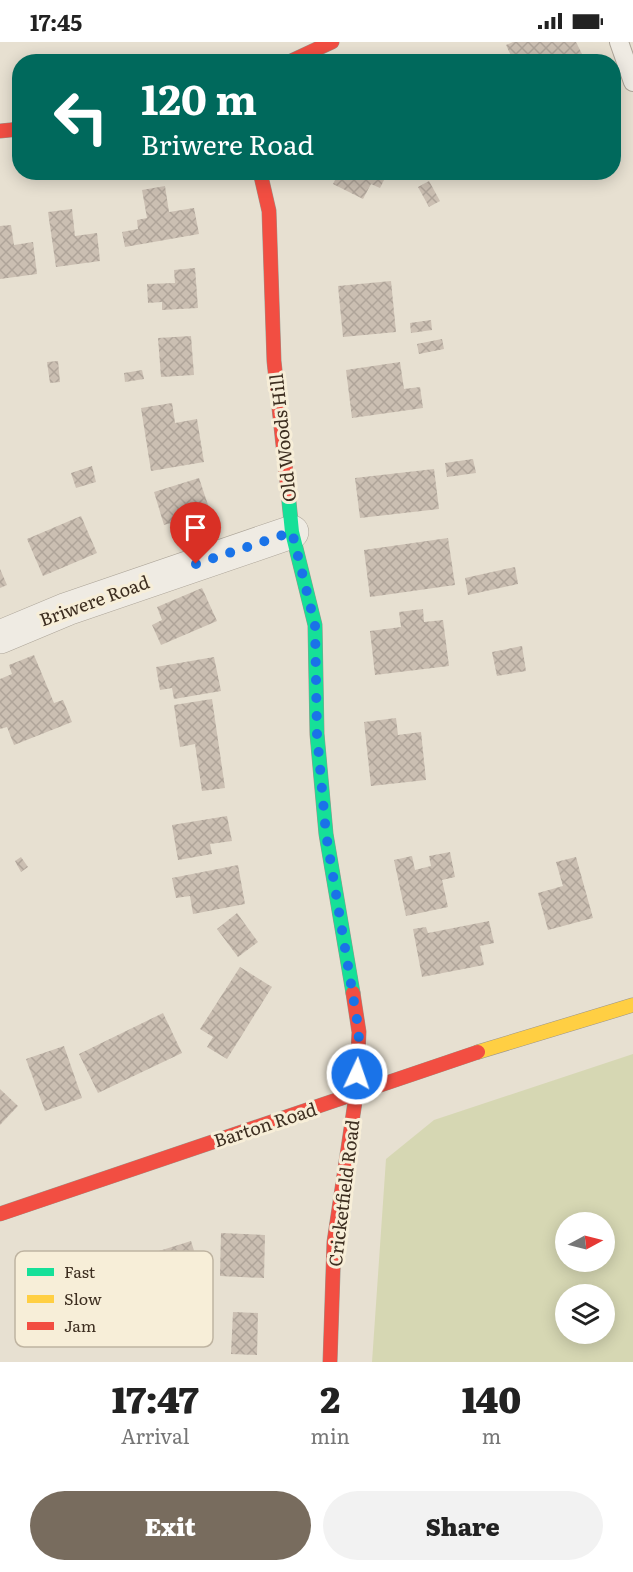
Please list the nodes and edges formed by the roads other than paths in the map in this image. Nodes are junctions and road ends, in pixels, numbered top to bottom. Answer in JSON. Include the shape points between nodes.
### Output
{"nodes":[{"id":1,"x":332,"y":42,"type":"edge"},
{"id":2,"x":619,"y":42,"type":"edge"},
{"id":3,"x":306,"y":54,"type":"edge"},
{"id":4,"x":633,"y":82,"type":"edge"},
{"id":5,"x":262,"y":180,"type":"edge"},
{"id":6,"x":292,"y":532,"type":"junction"},
{"id":7,"x":0,"y":637,"type":"edge"},
{"id":8,"x":633,"y":1005,"type":"edge"},
{"id":9,"x":356,"y":1095,"type":"junction"},
{"id":10,"x":0,"y":1214,"type":"edge"},
{"id":11,"x":330,"y":1362,"type":"edge"}],
"edges":[{"from":1,"to":3,"type":"street"},
{"from":2,"to":4,"type":"lane"},
{"from":5,"to":6,"type":"street","name":"Old Woods Hill","via":[[269,211],[274,361]]},
{"from":6,"to":7,"type":"street","name":"Briwere Road","via":[[67,609]]},
{"from":6,"to":9,"type":"street","name":"Old Woods Hill","via":[[315,625],[317,734],[326,834],[359,1032]]},
{"from":8,"to":9,"type":"street","name":"Barton Road","via":[[471,1054]]},
{"from":9,"to":10,"type":"street","name":"Barton Road"},
{"from":9,"to":11,"type":"street","name":"Cricketfield Road","via":[[334,1242]]}]}
